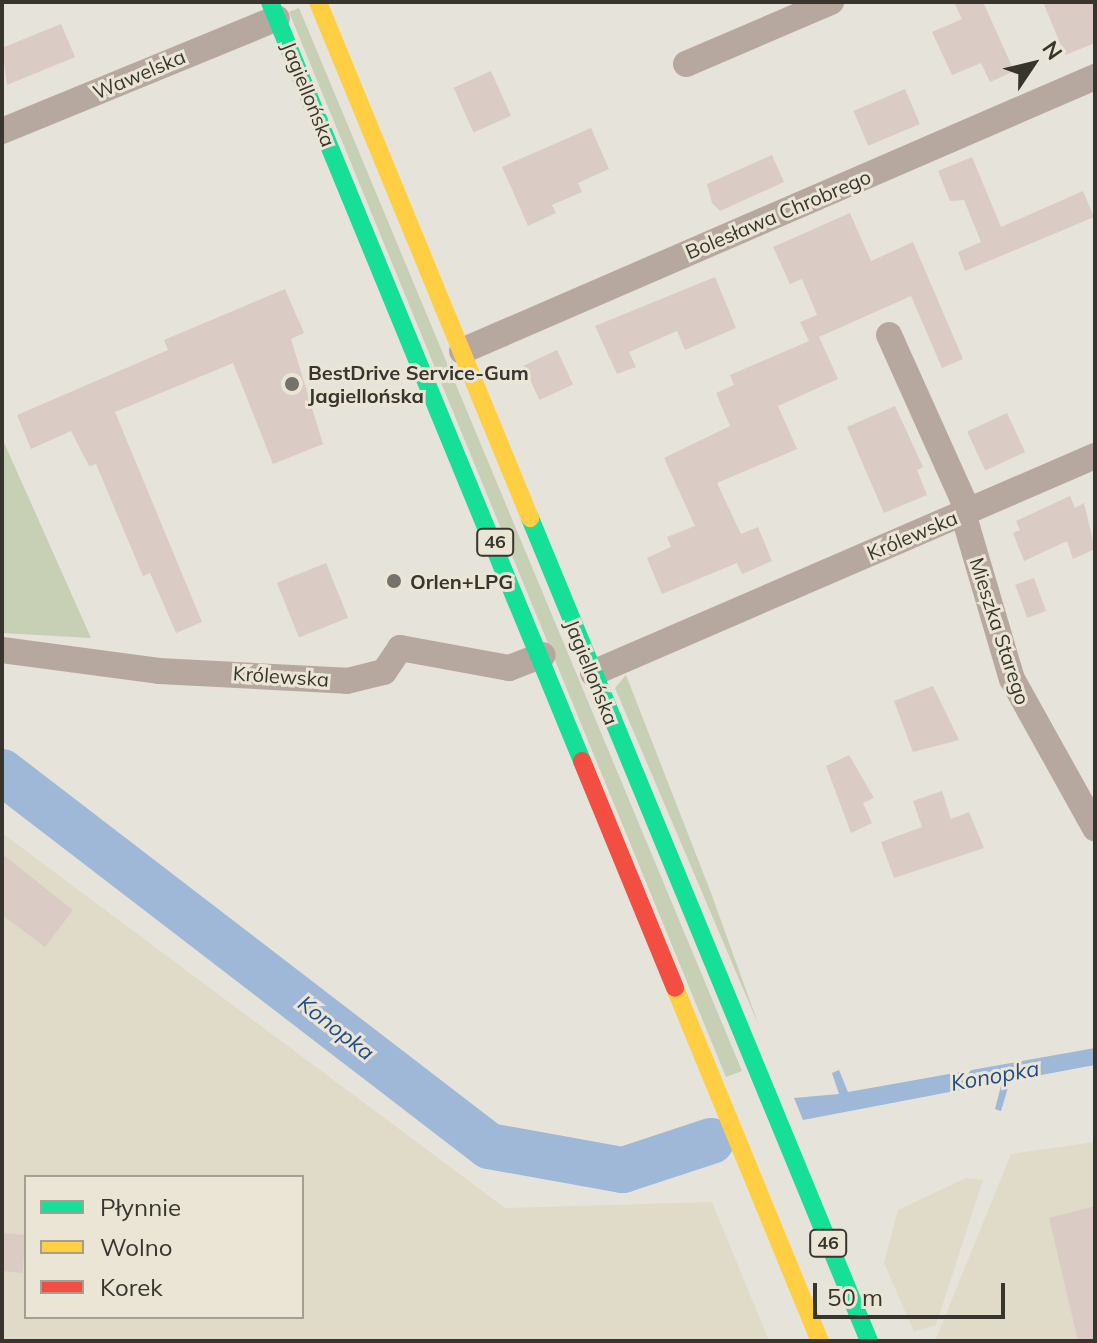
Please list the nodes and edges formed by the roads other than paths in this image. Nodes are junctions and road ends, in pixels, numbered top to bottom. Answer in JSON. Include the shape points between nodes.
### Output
{"nodes":[{"id":1,"x":318,"y":2,"type":"edge"},
{"id":2,"x":831,"y":2,"type":"edge"},
{"id":3,"x":274,"y":10,"type":"edge"},
{"id":4,"x":686,"y":64,"type":"dead end"},
{"id":5,"x":1095,"y":77,"type":"edge"},
{"id":6,"x":2,"y":131,"type":"edge"},
{"id":7,"x":889,"y":335,"type":"dead end"},
{"id":8,"x":462,"y":351,"type":"junction"},
{"id":9,"x":1095,"y":456,"type":"edge"},
{"id":10,"x":965,"y":512,"type":"junction"},
{"id":11,"x":2,"y":650,"type":"edge"},
{"id":12,"x":543,"y":655,"type":"junction"},
{"id":13,"x":593,"y":673,"type":"junction"},
{"id":14,"x":1095,"y":828,"type":"edge"},
{"id":15,"x":820,"y":1341,"type":"edge"},
{"id":16,"x":869,"y":1341,"type":"edge"}],
"edges":[{"from":1,"to":8,"type":"main road","name":"Jagiellońska","number":"46"},
{"from":2,"to":4,"type":"street"},
{"from":3,"to":6,"type":"street","name":"Wawelska"},
{"from":3,"to":12,"type":"main road","name":"Jagiellońska","number":"46"},
{"from":5,"to":8,"type":"street","name":"Bolesława Chrobrego"},
{"from":7,"to":10,"type":"street","name":"Królewska"},
{"from":8,"to":13,"type":"main road","name":"Jagiellońska","number":"46"},
{"from":9,"to":10,"type":"street","name":"Królewska"},
{"from":10,"to":13,"type":"street","name":"Królewska"},
{"from":10,"to":14,"type":"street","name":"Mieszka Starego","via":[[1012,679]]},
{"from":11,"to":12,"type":"street","name":"Królewska","via":[[159,671],[347,681],[384,672],[400,648],[509,668]]},
{"from":12,"to":15,"type":"main road","name":"Jagiellońska","number":"46"},
{"from":13,"to":16,"type":"main road","name":"Jagiellońska","number":"46"}]}
